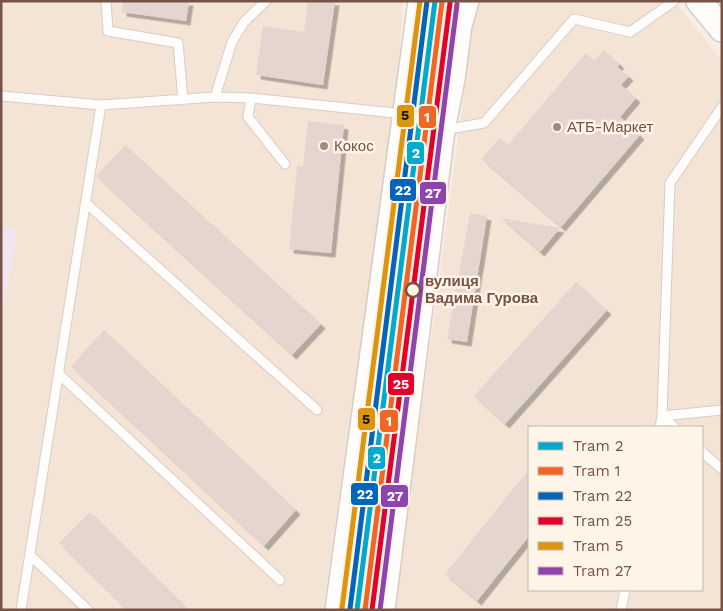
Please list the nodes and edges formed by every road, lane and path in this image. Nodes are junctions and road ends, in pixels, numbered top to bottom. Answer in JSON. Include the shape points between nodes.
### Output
{"nodes":[{"id":1,"x":106,"y":1,"type":"edge"},
{"id":2,"x":266,"y":1,"type":"edge"},
{"id":3,"x":421,"y":1,"type":"edge"},
{"id":4,"x":466,"y":1,"type":"edge"},
{"id":5,"x":674,"y":1,"type":"edge"},
{"id":6,"x":700,"y":1,"type":"edge"},
{"id":7,"x":722,"y":29,"type":"edge"},
{"id":8,"x":1,"y":96,"type":"edge"},
{"id":9,"x":215,"y":97,"type":"junction"},
{"id":10,"x":251,"y":98,"type":"junction"},
{"id":11,"x":184,"y":100,"type":"junction"},
{"id":12,"x":101,"y":105,"type":"junction"},
{"id":13,"x":722,"y":107,"type":"edge"},
{"id":14,"x":407,"y":114,"type":"junction"},
{"id":15,"x":442,"y":130,"type":"junction"},
{"id":16,"x":285,"y":164,"type":"dead end"},
{"id":17,"x":86,"y":203,"type":"junction"},
{"id":18,"x":59,"y":374,"type":"junction"},
{"id":19,"x":317,"y":410,"type":"dead end"},
{"id":20,"x":722,"y":410,"type":"edge"},
{"id":21,"x":662,"y":416,"type":"junction"},
{"id":22,"x":660,"y":426,"type":"edge"},
{"id":23,"x":673,"y":426,"type":"edge"},
{"id":24,"x":703,"y":453,"type":"edge"},
{"id":25,"x":722,"y":469,"type":"edge"},
{"id":26,"x":30,"y":555,"type":"junction"},
{"id":27,"x":280,"y":580,"type":"dead end"},
{"id":28,"x":625,"y":591,"type":"edge"},
{"id":29,"x":21,"y":610,"type":"edge"},
{"id":30,"x":88,"y":610,"type":"edge"},
{"id":31,"x":338,"y":610,"type":"edge"},
{"id":32,"x":382,"y":610,"type":"edge"},
{"id":33,"x":621,"y":610,"type":"edge"}],
"edges":[{"from":1,"to":11,"type":"lane","via":[[108,31],[178,43]]},
{"from":2,"to":9,"type":"lane","via":[[244,22],[232,42]]},
{"from":3,"to":14,"type":"main road"},
{"from":4,"to":15,"type":"main road"},
{"from":5,"to":15,"type":"lane","via":[[630,32],[574,19],[484,123]]},
{"from":6,"to":7,"type":"main road"},
{"from":8,"to":12,"type":"lane"},
{"from":9,"to":10,"type":"lane"},
{"from":9,"to":11,"type":"lane"},
{"from":10,"to":14,"type":"lane"},
{"from":10,"to":16,"type":"lane","via":[[248,117]]},
{"from":11,"to":12,"type":"lane"},
{"from":12,"to":17,"type":"lane"},
{"from":13,"to":21,"type":"lane","via":[[670,183]]},
{"from":14,"to":31,"type":"main road"},
{"from":15,"to":32,"type":"main road"},
{"from":17,"to":18,"type":"lane"},
{"from":17,"to":19,"type":"lane"},
{"from":18,"to":26,"type":"lane"},
{"from":18,"to":27,"type":"lane"},
{"from":20,"to":21,"type":"lane"},
{"from":21,"to":22,"type":"lane"},
{"from":21,"to":23,"type":"lane"},
{"from":24,"to":25,"type":"lane"},
{"from":26,"to":29,"type":"lane"},
{"from":26,"to":30,"type":"lane"},
{"from":28,"to":33,"type":"lane"}]}
